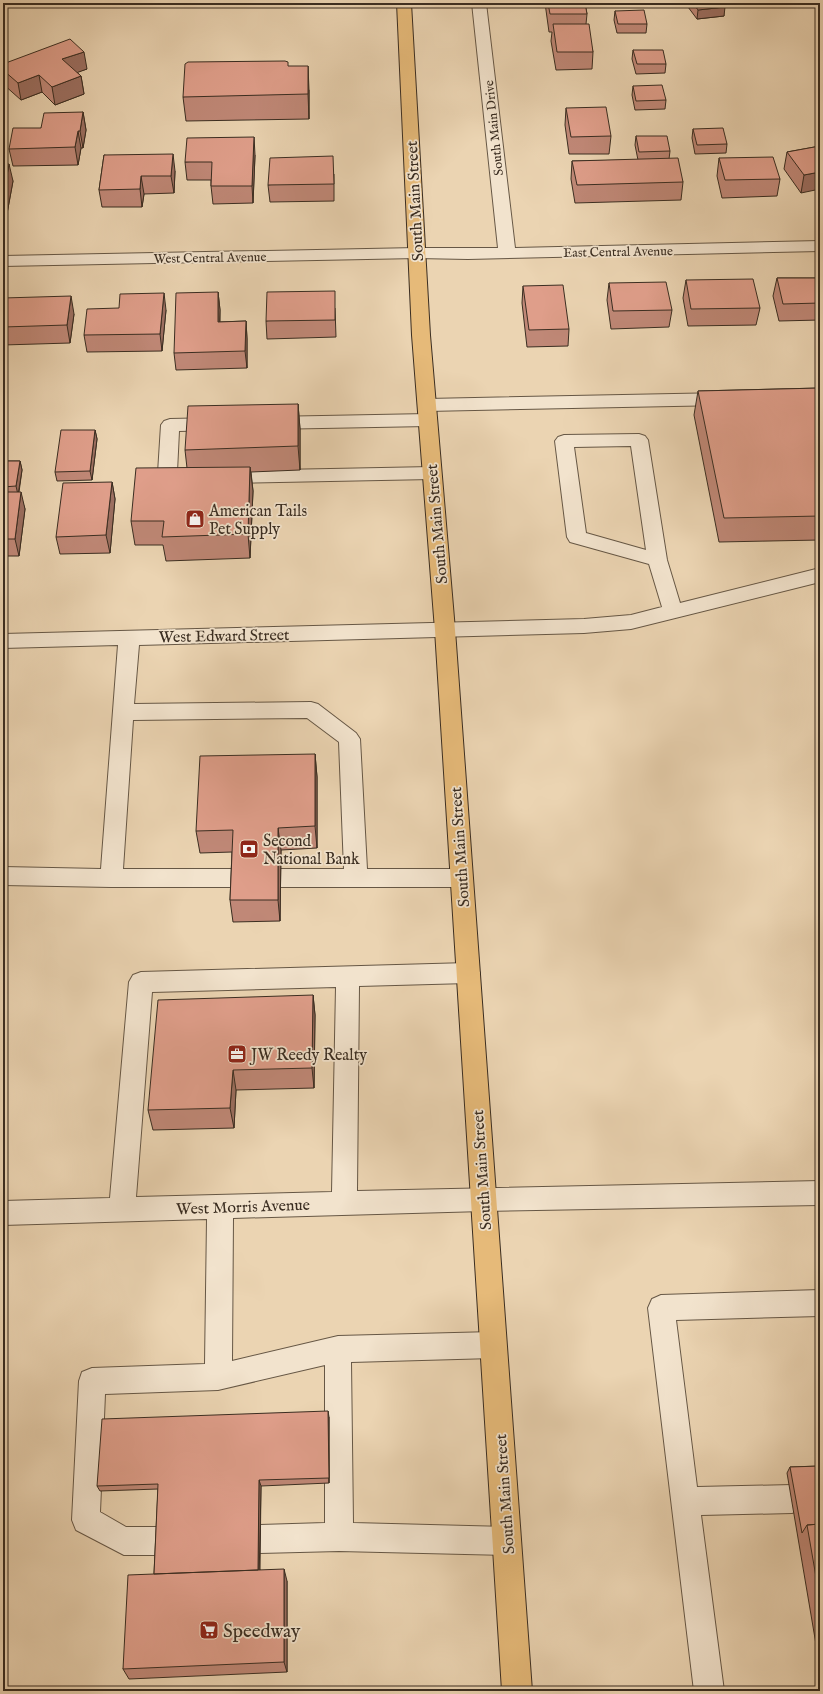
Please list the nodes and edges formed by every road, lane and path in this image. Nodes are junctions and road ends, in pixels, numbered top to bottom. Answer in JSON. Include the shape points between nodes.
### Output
{"nodes":[{"id":1,"x":404,"y":3,"type":"edge"},
{"id":2,"x":479,"y":3,"type":"edge"},
{"id":3,"x":820,"y":246,"type":"edge"},
{"id":4,"x":417,"y":252,"type":"junction"},
{"id":5,"x":507,"y":253,"type":"junction"},
{"id":6,"x":3,"y":261,"type":"edge"},
{"id":7,"x":740,"y":399,"type":"edge"},
{"id":8,"x":427,"y":413,"type":"junction"},
{"id":9,"x":232,"y":424,"type":"edge"},
{"id":10,"x":256,"y":424,"type":"edge"},
{"id":11,"x":432,"y":473,"type":"junction"},
{"id":12,"x":657,"y":560,"type":"junction"},
{"id":13,"x":820,"y":575,"type":"edge"},
{"id":14,"x":673,"y":612,"type":"junction"},
{"id":15,"x":445,"y":630,"type":"junction"},
{"id":16,"x":129,"y":638,"type":"junction"},
{"id":17,"x":3,"y":641,"type":"edge"},
{"id":18,"x":123,"y":712,"type":"junction"},
{"id":19,"x":3,"y":876,"type":"edge"},
{"id":20,"x":111,"y":878,"type":"junction"},
{"id":21,"x":461,"y":878,"type":"junction"},
{"id":22,"x":356,"y":879,"type":"junction"},
{"id":23,"x":468,"y":972,"type":"junction"},
{"id":24,"x":348,"y":976,"type":"junction"},
{"id":25,"x":820,"y":1193,"type":"edge"},
{"id":26,"x":483,"y":1199,"type":"junction"},
{"id":27,"x":344,"y":1203,"type":"junction"},
{"id":28,"x":220,"y":1206,"type":"junction"},
{"id":29,"x":122,"y":1209,"type":"junction"},
{"id":30,"x":3,"y":1213,"type":"edge"},
{"id":31,"x":820,"y":1303,"type":"edge"},
{"id":32,"x":493,"y":1344,"type":"junction"},
{"id":33,"x":338,"y":1348,"type":"junction"},
{"id":34,"x":218,"y":1377,"type":"junction"},
{"id":35,"x":792,"y":1499,"type":"dead end"},
{"id":36,"x":685,"y":1501,"type":"junction"},
{"id":37,"x":339,"y":1537,"type":"junction"},
{"id":38,"x":260,"y":1539,"type":"edge"},
{"id":39,"x":158,"y":1541,"type":"edge"},
{"id":40,"x":507,"y":1541,"type":"junction"},
{"id":41,"x":517,"y":1691,"type":"edge"},
{"id":42,"x":709,"y":1691,"type":"edge"}],
"edges":[{"from":1,"to":4,"type":"main road","name":"South Main Street"},
{"from":2,"to":5,"type":"street","name":"South Main Drive"},
{"from":3,"to":5,"type":"street","name":"East Central Avenue"},
{"from":4,"to":5,"type":"street","name":"East Central Avenue"},
{"from":4,"to":6,"type":"street","name":"West Central Avenue"},
{"from":4,"to":8,"type":"main road","name":"South Main Street"},
{"from":7,"to":8,"type":"street"},
{"from":8,"to":10,"type":"street"},
{"from":8,"to":11,"type":"main road","name":"South Main Street"},
{"from":9,"to":11,"type":"street","via":[[170,425],[167,473],[174,478]]},
{"from":11,"to":15,"type":"main road","name":"South Main Street"},
{"from":12,"to":12,"type":"street","via":[[639,440],[564,441],[577,537]]},
{"from":12,"to":14,"type":"street"},
{"from":13,"to":14,"type":"street","name":"West Edward Street"},
{"from":14,"to":15,"type":"street","name":"West Edward Street","via":[[631,622],[584,626]]},
{"from":15,"to":16,"type":"street","name":"West Edward Street"},
{"from":15,"to":21,"type":"main road","name":"South Main Street"},
{"from":16,"to":17,"type":"street","name":"West Edward Street"},
{"from":16,"to":18,"type":"street"},
{"from":18,"to":20,"type":"street"},
{"from":18,"to":22,"type":"street","via":[[311,710],[349,739]]},
{"from":19,"to":20,"type":"street"},
{"from":20,"to":22,"type":"street"},
{"from":21,"to":22,"type":"street"},
{"from":21,"to":23,"type":"main road","name":"South Main Street"},
{"from":23,"to":24,"type":"street"},
{"from":23,"to":26,"type":"main road","name":"South Main Street"},
{"from":24,"to":27,"type":"street"},
{"from":24,"to":29,"type":"street","via":[[142,982]]},
{"from":25,"to":26,"type":"street","name":"West Morris Avenue"},
{"from":26,"to":27,"type":"street","name":"West Morris Avenue"},
{"from":26,"to":32,"type":"main road","name":"South Main Street"},
{"from":27,"to":28,"type":"street","name":"West Morris Avenue"},
{"from":28,"to":29,"type":"street","name":"West Morris Avenue"},
{"from":28,"to":34,"type":"street"},
{"from":29,"to":30,"type":"street","name":"West Morris Avenue"},
{"from":31,"to":36,"type":"street","via":[[661,1308]]},
{"from":32,"to":33,"type":"street"},
{"from":32,"to":40,"type":"main road","name":"South Main Street"},
{"from":33,"to":34,"type":"street"},
{"from":33,"to":37,"type":"street"},
{"from":34,"to":39,"type":"street","via":[[92,1381],[86,1520],[124,1541]]},
{"from":35,"to":36,"type":"street"},
{"from":36,"to":42,"type":"street"},
{"from":37,"to":38,"type":"street"},
{"from":37,"to":40,"type":"street"},
{"from":40,"to":41,"type":"main road","name":"South Main Street"}]}
